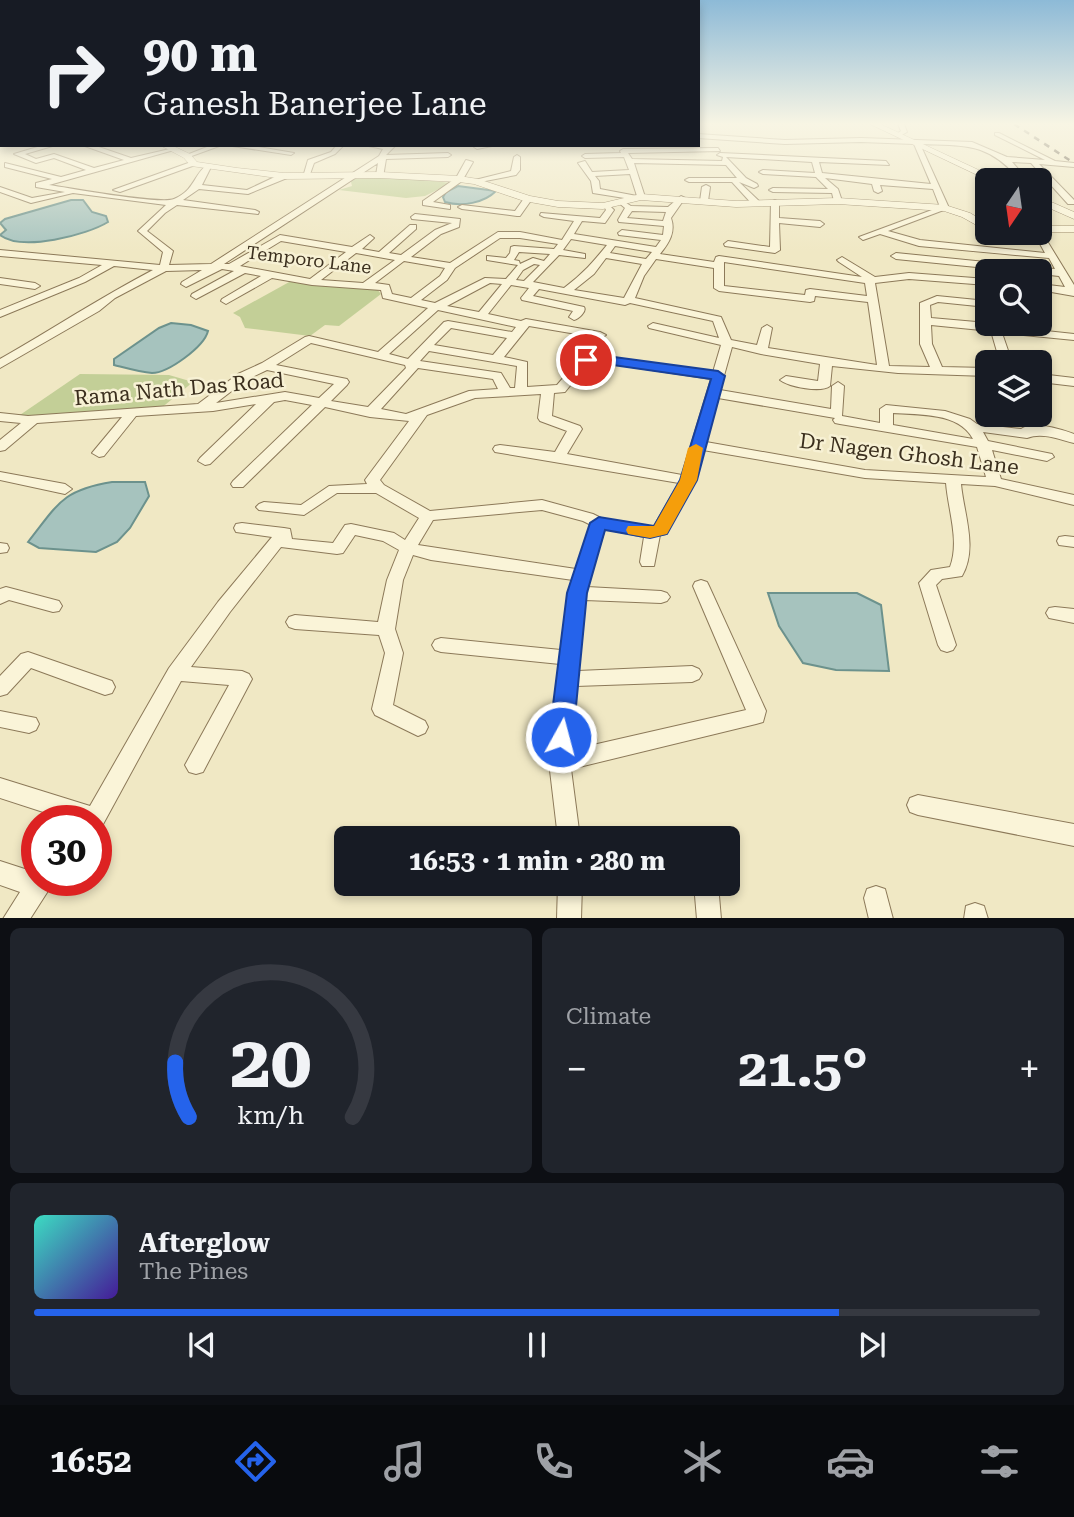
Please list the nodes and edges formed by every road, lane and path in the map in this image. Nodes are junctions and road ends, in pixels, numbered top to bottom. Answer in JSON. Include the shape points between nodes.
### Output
{"nodes":[{"id":1,"x":19,"y":167,"type":"edge"},
{"id":2,"x":86,"y":167,"type":"edge"},
{"id":3,"x":107,"y":167,"type":"edge"},
{"id":4,"x":186,"y":167,"type":"edge"},
{"id":5,"x":206,"y":167,"type":"joint"},
{"id":6,"x":309,"y":167,"type":"edge"},
{"id":7,"x":362,"y":167,"type":"edge"},
{"id":8,"x":382,"y":167,"type":"edge"},
{"id":9,"x":466,"y":167,"type":"edge"},
{"id":10,"x":516,"y":167,"type":"edge"},
{"id":11,"x":587,"y":167,"type":"edge"},
{"id":12,"x":631,"y":167,"type":"edge"},
{"id":13,"x":731,"y":167,"type":"edge"},
{"id":14,"x":817,"y":167,"type":"edge"},
{"id":15,"x":927,"y":167,"type":"edge"},
{"id":16,"x":1038,"y":167,"type":"edge"},
{"id":17,"x":95,"y":170,"type":"junction"},
{"id":18,"x":633,"y":172,"type":"junction"},
{"id":19,"x":763,"y":172,"type":"dead end"},
{"id":20,"x":306,"y":174,"type":"junction"},
{"id":21,"x":589,"y":174,"type":"junction"},
{"id":22,"x":380,"y":175,"type":"junction"},
{"id":23,"x":284,"y":176,"type":"junction"},
{"id":24,"x":819,"y":176,"type":"junction"},
{"id":25,"x":340,"y":177,"type":"junction"},
{"id":26,"x":61,"y":179,"type":"junction"},
{"id":27,"x":459,"y":179,"type":"junction"},
{"id":28,"x":689,"y":180,"type":"dead end"},
{"id":29,"x":475,"y":181,"type":"junction"},
{"id":30,"x":739,"y":182,"type":"junction"},
{"id":31,"x":875,"y":182,"type":"junction"},
{"id":32,"x":754,"y":186,"type":"dead end"},
{"id":33,"x":198,"y":187,"type":"junction"},
{"id":34,"x":706,"y":187,"type":"dead end"},
{"id":35,"x":934,"y":187,"type":"junction"},
{"id":36,"x":0,"y":189,"type":"edge"},
{"id":37,"x":117,"y":190,"type":"dead end"},
{"id":38,"x":878,"y":191,"type":"dead end"},
{"id":39,"x":73,"y":192,"type":"junction"},
{"id":40,"x":836,"y":196,"type":"junction"},
{"id":41,"x":639,"y":197,"type":"junction"},
{"id":42,"x":337,"y":198,"type":"dead end"},
{"id":43,"x":681,"y":198,"type":"junction"},
{"id":44,"x":528,"y":199,"type":"junction"},
{"id":45,"x":704,"y":201,"type":"junction"},
{"id":46,"x":790,"y":201,"type":"junction"},
{"id":47,"x":175,"y":202,"type":"junction"},
{"id":48,"x":775,"y":202,"type":"junction"},
{"id":49,"x":1071,"y":202,"type":"dead end"},
{"id":50,"x":756,"y":203,"type":"junction"},
{"id":51,"x":558,"y":204,"type":"junction"},
{"id":52,"x":626,"y":205,"type":"junction"},
{"id":53,"x":608,"y":206,"type":"junction"},
{"id":54,"x":1052,"y":206,"type":"edge"},
{"id":55,"x":462,"y":207,"type":"dead end"},
{"id":56,"x":945,"y":208,"type":"junction"},
{"id":57,"x":671,"y":210,"type":"junction"},
{"id":58,"x":255,"y":212,"type":"dead end"},
{"id":59,"x":1074,"y":216,"type":"edge"},
{"id":60,"x":434,"y":219,"type":"junction"},
{"id":61,"x":579,"y":219,"type":"junction"},
{"id":62,"x":776,"y":220,"type":"junction"},
{"id":63,"x":975,"y":221,"type":"edge"},
{"id":64,"x":279,"y":224,"type":"dead end"},
{"id":65,"x":669,"y":224,"type":"junction"},
{"id":66,"x":820,"y":224,"type":"dead end"},
{"id":67,"x":1074,"y":229,"type":"edge"},
{"id":68,"x":1052,"y":230,"type":"edge"},
{"id":69,"x":737,"y":232,"type":"dead end"},
{"id":70,"x":882,"y":232,"type":"junction"},
{"id":71,"x":622,"y":233,"type":"dead end"},
{"id":72,"x":863,"y":237,"type":"dead end"},
{"id":73,"x":370,"y":238,"type":"dead end"},
{"id":74,"x":666,"y":238,"type":"junction"},
{"id":75,"x":567,"y":240,"type":"junction"},
{"id":76,"x":613,"y":242,"type":"junction"},
{"id":77,"x":727,"y":244,"type":"junction"},
{"id":78,"x":1046,"y":245,"type":"edge"},
{"id":79,"x":356,"y":250,"type":"junction"},
{"id":80,"x":558,"y":252,"type":"junction"},
{"id":81,"x":0,"y":253,"type":"edge"},
{"id":82,"x":255,"y":253,"type":"junction"},
{"id":83,"x":382,"y":254,"type":"junction"},
{"id":84,"x":602,"y":254,"type":"junction"},
{"id":85,"x":582,"y":256,"type":"dead end"},
{"id":86,"x":654,"y":256,"type":"junction"},
{"id":87,"x":896,"y":256,"type":"dead end"},
{"id":88,"x":1052,"y":256,"type":"junction"},
{"id":89,"x":406,"y":257,"type":"junction"},
{"id":90,"x":490,"y":258,"type":"dead end"},
{"id":91,"x":842,"y":260,"type":"dead end"},
{"id":92,"x":293,"y":261,"type":"dead end"},
{"id":93,"x":113,"y":262,"type":"junction"},
{"id":94,"x":507,"y":262,"type":"junction"},
{"id":95,"x":719,"y":262,"type":"junction"},
{"id":96,"x":205,"y":264,"type":"junction"},
{"id":97,"x":547,"y":264,"type":"junction"},
{"id":98,"x":525,"y":265,"type":"junction"},
{"id":99,"x":452,"y":266,"type":"junction"},
{"id":100,"x":226,"y":267,"type":"junction"},
{"id":101,"x":164,"y":268,"type":"junction"},
{"id":102,"x":243,"y":270,"type":"junction"},
{"id":103,"x":1062,"y":273,"type":"junction"},
{"id":104,"x":270,"y":275,"type":"junction"},
{"id":105,"x":871,"y":280,"type":"junction"},
{"id":106,"x":0,"y":281,"type":"edge"},
{"id":107,"x":312,"y":282,"type":"junction"},
{"id":108,"x":511,"y":282,"type":"junction"},
{"id":109,"x":975,"y":284,"type":"edge"},
{"id":110,"x":366,"y":285,"type":"junction"},
{"id":111,"x":531,"y":285,"type":"junction"},
{"id":112,"x":35,"y":286,"type":"dead end"},
{"id":113,"x":1052,"y":289,"type":"edge"},
{"id":114,"x":564,"y":290,"type":"junction"},
{"id":115,"x":1073,"y":292,"type":"edge"},
{"id":116,"x":196,"y":296,"type":"dead end"},
{"id":117,"x":629,"y":300,"type":"junction"},
{"id":118,"x":874,"y":300,"type":"junction"},
{"id":119,"x":226,"y":301,"type":"dead end"},
{"id":120,"x":412,"y":302,"type":"junction"},
{"id":121,"x":548,"y":303,"type":"junction"},
{"id":122,"x":975,"y":303,"type":"edge"},
{"id":123,"x":434,"y":308,"type":"junction"},
{"id":124,"x":0,"y":314,"type":"edge"},
{"id":125,"x":482,"y":315,"type":"junction"},
{"id":126,"x":574,"y":317,"type":"dead end"},
{"id":127,"x":924,"y":321,"type":"junction"},
{"id":128,"x":523,"y":325,"type":"junction"},
{"id":129,"x":975,"y":325,"type":"edge"},
{"id":130,"x":653,"y":326,"type":"dead end"},
{"id":131,"x":766,"y":328,"type":"dead end"},
{"id":132,"x":1052,"y":334,"type":"edge"},
{"id":133,"x":600,"y":335,"type":"dead end"},
{"id":134,"x":515,"y":336,"type":"junction"},
{"id":135,"x":1074,"y":337,"type":"edge"},
{"id":136,"x":727,"y":344,"type":"junction"},
{"id":137,"x":426,"y":347,"type":"junction"},
{"id":138,"x":761,"y":351,"type":"junction"},
{"id":139,"x":381,"y":355,"type":"junction"},
{"id":140,"x":496,"y":359,"type":"junction"},
{"id":141,"x":826,"y":361,"type":"junction"},
{"id":142,"x":411,"y":363,"type":"junction"},
{"id":143,"x":0,"y":364,"type":"edge"},
{"id":144,"x":266,"y":366,"type":"junction"},
{"id":145,"x":884,"y":369,"type":"junction"},
{"id":146,"x":938,"y":372,"type":"junction"},
{"id":147,"x":975,"y":372,"type":"edge"},
{"id":148,"x":718,"y":376,"type":"junction"},
{"id":149,"x":1052,"y":379,"type":"edge"},
{"id":150,"x":786,"y":380,"type":"dead end"},
{"id":151,"x":1074,"y":382,"type":"edge"},
{"id":152,"x":838,"y":386,"type":"dead end"},
{"id":153,"x":548,"y":390,"type":"junction"},
{"id":154,"x":505,"y":391,"type":"junction"},
{"id":155,"x":521,"y":391,"type":"junction"},
{"id":156,"x":713,"y":393,"type":"junction"},
{"id":157,"x":271,"y":397,"type":"junction"},
{"id":158,"x":322,"y":402,"type":"junction"},
{"id":159,"x":200,"y":408,"type":"junction"},
{"id":160,"x":132,"y":413,"type":"junction"},
{"id":161,"x":370,"y":413,"type":"junction"},
{"id":162,"x":422,"y":413,"type":"junction"},
{"id":163,"x":0,"y":417,"type":"edge"},
{"id":164,"x":33,"y":420,"type":"junction"},
{"id":165,"x":840,"y":420,"type":"dead end"},
{"id":166,"x":972,"y":427,"type":"junction"},
{"id":167,"x":887,"y":428,"type":"junction"},
{"id":168,"x":1074,"y":439,"type":"edge"},
{"id":169,"x":696,"y":444,"type":"junction"},
{"id":170,"x":983,"y":446,"type":"junction"},
{"id":171,"x":0,"y":447,"type":"edge"},
{"id":172,"x":500,"y":449,"type":"dead end"},
{"id":173,"x":99,"y":453,"type":"dead end"},
{"id":174,"x":559,"y":457,"type":"junction"},
{"id":175,"x":1046,"y":457,"type":"dead end"},
{"id":176,"x":205,"y":461,"type":"dead end"},
{"id":177,"x":0,"y":476,"type":"edge"},
{"id":178,"x":688,"y":480,"type":"junction"},
{"id":179,"x":953,"y":481,"type":"junction"},
{"id":180,"x":995,"y":482,"type":"junction"},
{"id":181,"x":238,"y":484,"type":"dead end"},
{"id":182,"x":379,"y":488,"type":"junction"},
{"id":183,"x":65,"y":489,"type":"dead end"},
{"id":184,"x":1074,"y":500,"type":"edge"},
{"id":185,"x":264,"y":507,"type":"dead end"},
{"id":186,"x":428,"y":516,"type":"junction"},
{"id":187,"x":599,"y":523,"type":"junction"},
{"id":188,"x":242,"y":528,"type":"dead end"},
{"id":189,"x":653,"y":532,"type":"junction"},
{"id":190,"x":284,"y":533,"type":"junction"},
{"id":191,"x":408,"y":548,"type":"junction"},
{"id":192,"x":648,"y":562,"type":"dead end"},
{"id":193,"x":580,"y":585,"type":"junction"},
{"id":194,"x":701,"y":586,"type":"dead end"},
{"id":195,"x":660,"y":597,"type":"dead end"},
{"id":196,"x":0,"y":598,"type":"edge"},
{"id":197,"x":53,"y":606,"type":"dead end"},
{"id":198,"x":1055,"y":612,"type":"dead end"},
{"id":199,"x":1074,"y":616,"type":"edge"},
{"id":200,"x":295,"y":622,"type":"dead end"},
{"id":201,"x":386,"y":629,"type":"junction"},
{"id":202,"x":441,"y":645,"type":"dead end"},
{"id":203,"x":947,"y":645,"type":"dead end"},
{"id":204,"x":570,"y":658,"type":"junction"},
{"id":205,"x":176,"y":673,"type":"junction"},
{"id":206,"x":692,"y":674,"type":"dead end"},
{"id":207,"x":568,"y":679,"type":"junction"},
{"id":208,"x":105,"y":687,"type":"dead end"},
{"id":209,"x":0,"y":688,"type":"edge"},
{"id":210,"x":0,"y":719,"type":"edge"},
{"id":211,"x":29,"y":724,"type":"dead end"},
{"id":212,"x":418,"y":727,"type":"dead end"},
{"id":213,"x":560,"y":762,"type":"junction"},
{"id":214,"x":196,"y":765,"type":"dead end"},
{"id":215,"x":0,"y":788,"type":"edge"},
{"id":216,"x":50,"y":805,"type":"edge"},
{"id":217,"x":102,"y":805,"type":"edge"},
{"id":218,"x":918,"y":805,"type":"dead end"},
{"id":219,"x":568,"y":826,"type":"edge"},
{"id":220,"x":1074,"y":835,"type":"edge"},
{"id":221,"x":0,"y":873,"type":"edge"},
{"id":222,"x":21,"y":878,"type":"edge"},
{"id":223,"x":32,"y":896,"type":"edge"},
{"id":224,"x":570,"y":896,"type":"edge"},
{"id":225,"x":707,"y":896,"type":"edge"},
{"id":226,"x":16,"y":918,"type":"edge"},
{"id":227,"x":569,"y":918,"type":"edge"},
{"id":228,"x":709,"y":918,"type":"edge"}],
"edges":[{"from":1,"to":26,"type":"street"},
{"from":2,"to":17,"type":"street"},
{"from":3,"to":17,"type":"street"},
{"from":4,"to":37,"type":"street"},
{"from":5,"to":23,"type":"street"},
{"from":5,"to":33,"type":"street"},
{"from":6,"to":20,"type":"street"},
{"from":7,"to":100,"type":"street","via":[[186,284]]},
{"from":8,"to":22,"type":"street"},
{"from":9,"to":27,"type":"street"},
{"from":10,"to":29,"type":"street","via":[[516,172]]},
{"from":11,"to":21,"type":"street"},
{"from":12,"to":18,"type":"street"},
{"from":13,"to":30,"type":"street"},
{"from":14,"to":24,"type":"street"},
{"from":15,"to":35,"type":"street"},
{"from":16,"to":49,"type":"street"},
{"from":17,"to":26,"type":"street"},
{"from":18,"to":21,"type":"street"},
{"from":18,"to":41,"type":"street"},
{"from":19,"to":24,"type":"street"},
{"from":20,"to":23,"type":"street"},
{"from":20,"to":25,"type":"street"},
{"from":21,"to":41,"type":"street","via":[[597,191]]},
{"from":22,"to":25,"type":"street"},
{"from":22,"to":27,"type":"street"},
{"from":23,"to":33,"type":"street","via":[[248,192]]},
{"from":24,"to":31,"type":"street"},
{"from":24,"to":40,"type":"street"},
{"from":25,"to":42,"type":"street","via":[[306,195]]},
{"from":26,"to":39,"type":"street","via":[[40,185]]},
{"from":27,"to":29,"type":"street"},
{"from":27,"to":60,"type":"street","via":[[426,203],[447,207]]},
{"from":28,"to":30,"type":"street"},
{"from":29,"to":44,"type":"street"},
{"from":30,"to":32,"type":"street"},
{"from":30,"to":50,"type":"street"},
{"from":31,"to":35,"type":"street"},
{"from":31,"to":38,"type":"street"},
{"from":33,"to":47,"type":"street"},
{"from":34,"to":45,"type":"street"},
{"from":35,"to":56,"type":"street"},
{"from":36,"to":39,"type":"street","via":[[32,201]]},
{"from":39,"to":47,"type":"street"},
{"from":40,"to":46,"type":"street"},
{"from":40,"to":46,"type":"street","via":[[771,188]]},
{"from":40,"to":56,"type":"street"},
{"from":41,"to":43,"type":"street"},
{"from":41,"to":52,"type":"street"},
{"from":43,"to":45,"type":"street"},
{"from":43,"to":57,"type":"street"},
{"from":44,"to":51,"type":"street"},
{"from":44,"to":55,"type":"street","via":[[517,214]]},
{"from":45,"to":50,"type":"street"},
{"from":46,"to":48,"type":"street"},
{"from":47,"to":58,"type":"street"},
{"from":47,"to":101,"type":"street","via":[[142,231],[168,251]]},
{"from":48,"to":50,"type":"street"},
{"from":48,"to":62,"type":"street"},
{"from":51,"to":53,"type":"street"},
{"from":51,"to":61,"type":"street","via":[[544,215]]},
{"from":52,"to":53,"type":"street"},
{"from":52,"to":57,"type":"street"},
{"from":52,"to":65,"type":"street","via":[[622,220]]},
{"from":53,"to":61,"type":"street","via":[[610,210],[601,221]]},
{"from":54,"to":59,"type":"street"},
{"from":56,"to":63,"type":"street"},
{"from":56,"to":70,"type":"street"},
{"from":57,"to":65,"type":"street"},
{"from":60,"to":83,"type":"street","via":[[414,222]]},
{"from":60,"to":89,"type":"street","via":[[457,221]]},
{"from":61,"to":75,"type":"street"},
{"from":62,"to":66,"type":"street"},
{"from":62,"to":77,"type":"street","via":[[775,250]]},
{"from":64,"to":96,"type":"street"},
{"from":65,"to":74,"type":"street"},
{"from":67,"to":68,"type":"street"},
{"from":69,"to":77,"type":"street"},
{"from":70,"to":72,"type":"street"},
{"from":70,"to":88,"type":"street","via":[[926,244]]},
{"from":71,"to":74,"type":"street"},
{"from":73,"to":79,"type":"street"},
{"from":74,"to":86,"type":"street"},
{"from":75,"to":76,"type":"street"},
{"from":75,"to":80,"type":"street"},
{"from":75,"to":99,"type":"street","via":[[503,234]]},
{"from":76,"to":84,"type":"street"},
{"from":76,"to":86,"type":"street"},
{"from":77,"to":95,"type":"street"},
{"from":78,"to":88,"type":"street"},
{"from":79,"to":82,"type":"street","via":[[280,238]]},
{"from":79,"to":83,"type":"street"},
{"from":79,"to":107,"type":"street"},
{"from":80,"to":85,"type":"street"},
{"from":80,"to":94,"type":"street","via":[[514,249]]},
{"from":80,"to":97,"type":"street"},
{"from":81,"to":93,"type":"street"},
{"from":82,"to":92,"type":"street"},
{"from":82,"to":100,"type":"street"},
{"from":83,"to":89,"type":"street"},
{"from":84,"to":86,"type":"street"},
{"from":84,"to":114,"type":"street","via":[[591,272]]},
{"from":86,"to":95,"type":"street"},
{"from":86,"to":117,"type":"street"},
{"from":87,"to":103,"type":"street"},
{"from":88,"to":103,"type":"street"},
{"from":89,"to":99,"type":"street"},
{"from":89,"to":110,"type":"street"},
{"from":90,"to":94,"type":"street"},
{"from":91,"to":105,"type":"street"},
{"from":93,"to":101,"type":"street"},
{"from":93,"to":124,"type":"street"},
{"from":94,"to":98,"type":"street"},
{"from":95,"to":105,"type":"street"},
{"from":95,"to":118,"type":"street","via":[[718,294],[810,299],[810,292]]},
{"from":96,"to":100,"type":"street","name":"Temporo Lane"},
{"from":96,"to":101,"type":"street","name":"Temporo Lane"},
{"from":97,"to":98,"type":"street","via":[[533,261]]},
{"from":97,"to":111,"type":"street"},
{"from":98,"to":108,"type":"street"},
{"from":99,"to":120,"type":"street","via":[[444,278]]},
{"from":100,"to":102,"type":"street","name":"Temporo Lane"},
{"from":101,"to":143,"type":"street"},
{"from":102,"to":104,"type":"street","name":"Temporo Lane"},
{"from":102,"to":116,"type":"street"},
{"from":103,"to":115,"type":"street"},
{"from":104,"to":107,"type":"street","name":"Temporo Lane"},
{"from":104,"to":119,"type":"street"},
{"from":105,"to":109,"type":"street","via":[[909,276]]},
{"from":105,"to":118,"type":"street"},
{"from":106,"to":112,"type":"street"},
{"from":107,"to":110,"type":"street","name":"Temporo Lane"},
{"from":108,"to":111,"type":"street"},
{"from":108,"to":123,"type":"street","via":[[488,280]]},
{"from":108,"to":125,"type":"street"},
{"from":110,"to":120,"type":"street","name":"Temporo Lane","via":[[385,287],[387,296]]},
{"from":111,"to":114,"type":"street"},
{"from":111,"to":121,"type":"street","via":[[526,298]]},
{"from":113,"to":115,"type":"street"},
{"from":114,"to":117,"type":"street"},
{"from":114,"to":121,"type":"street"},
{"from":117,"to":136,"type":"street","via":[[717,319]]},
{"from":118,"to":145,"type":"street"},
{"from":120,"to":123,"type":"street","name":"Temporo Lane"},
{"from":121,"to":126,"type":"street","via":[[580,309]]},
{"from":122,"to":127,"type":"street","via":[[928,300]]},
{"from":123,"to":125,"type":"street","name":"Temporo Lane"},
{"from":123,"to":139,"type":"street"},
{"from":125,"to":128,"type":"street","name":"Temporo Lane"},
{"from":127,"to":129,"type":"street"},
{"from":127,"to":146,"type":"street","via":[[926,344]]},
{"from":128,"to":133,"type":"street","name":"Temporo Lane"},
{"from":128,"to":134,"type":"street"},
{"from":130,"to":136,"type":"street"},
{"from":131,"to":138,"type":"street"},
{"from":132,"to":135,"type":"street"},
{"from":134,"to":137,"type":"street","via":[[448,324]]},
{"from":134,"to":140,"type":"street"},
{"from":136,"to":138,"type":"street"},
{"from":136,"to":148,"type":"street"},
{"from":137,"to":140,"type":"street"},
{"from":137,"to":142,"type":"street"},
{"from":138,"to":141,"type":"street"},
{"from":139,"to":142,"type":"street"},
{"from":139,"to":144,"type":"street","via":[[309,339]]},
{"from":140,"to":155,"type":"street","via":[[523,364]]},
{"from":141,"to":145,"type":"street"},
{"from":141,"to":150,"type":"street","via":[[824,386]]},
{"from":142,"to":154,"type":"street","via":[[497,376]]},
{"from":142,"to":161,"type":"street","via":[[408,375]]},
{"from":144,"to":158,"type":"street","via":[[343,382]]},
{"from":144,"to":159,"type":"street","via":[[242,377]]},
{"from":145,"to":146,"type":"street"},
{"from":146,"to":147,"type":"street"},
{"from":148,"to":153,"type":"street","via":[[586,360],[561,388]]},
{"from":148,"to":156,"type":"street"},
{"from":149,"to":151,"type":"street"},
{"from":152,"to":156,"type":"street","via":[[837,414]]},
{"from":153,"to":155,"type":"street","name":"Rama Nath Das Road"},
{"from":153,"to":174,"type":"street","via":[[545,418],[575,429]]},
{"from":154,"to":155,"type":"street","name":"Rama Nath Das Road"},
{"from":154,"to":162,"type":"street","name":"Rama Nath Das Road","via":[[472,394]]},
{"from":156,"to":169,"type":"street"},
{"from":157,"to":158,"type":"street","name":"Rama Nath Das Road"},
{"from":157,"to":159,"type":"street","name":"Rama Nath Das Road"},
{"from":157,"to":176,"type":"street"},
{"from":158,"to":161,"type":"street","name":"Rama Nath Das Road"},
{"from":158,"to":181,"type":"street"},
{"from":159,"to":160,"type":"street","name":"Rama Nath Das Road"},
{"from":160,"to":164,"type":"street","name":"Rama Nath Das Road"},
{"from":160,"to":173,"type":"street"},
{"from":161,"to":162,"type":"street","name":"Rama Nath Das Road","via":[[407,418]]},
{"from":162,"to":182,"type":"street","via":[[372,480]]},
{"from":163,"to":164,"type":"street","name":"Rama Nath Das Road"},
{"from":164,"to":171,"type":"street"},
{"from":165,"to":167,"type":"street"},
{"from":166,"to":167,"type":"street","via":[[952,416],[886,409]]},
{"from":166,"to":168,"type":"street","via":[[1027,435],[1027,430],[1056,433]]},
{"from":166,"to":170,"type":"street"},
{"from":167,"to":170,"type":"street"},
{"from":169,"to":178,"type":"street"},
{"from":169,"to":179,"type":"street","name":"Dr Nagen Ghosh Lane","via":[[865,474]]},
{"from":170,"to":175,"type":"street"},
{"from":170,"to":180,"type":"street"},
{"from":172,"to":174,"type":"street"},
{"from":174,"to":178,"type":"street"},
{"from":177,"to":183,"type":"street"},
{"from":178,"to":189,"type":"street","via":[[660,530]]},
{"from":179,"to":180,"type":"street","name":"Dr Nagen Ghosh Lane"},
{"from":179,"to":203,"type":"street","via":[[962,564],[956,572],[936,575],[927,583]]},
{"from":180,"to":184,"type":"street","name":"Dr Nagen Ghosh Lane"},
{"from":182,"to":185,"type":"street","via":[[334,489],[304,510]]},
{"from":182,"to":186,"type":"street"},
{"from":186,"to":187,"type":"street","via":[[542,505]]},
{"from":186,"to":191,"type":"street"},
{"from":187,"to":189,"type":"street"},
{"from":187,"to":193,"type":"street"},
{"from":188,"to":190,"type":"street"},
{"from":189,"to":192,"type":"street"},
{"from":190,"to":191,"type":"street","via":[[285,543],[337,549],[351,529],[388,537]]},
{"from":190,"to":205,"type":"street"},
{"from":191,"to":193,"type":"street"},
{"from":191,"to":201,"type":"street","via":[[395,580]]},
{"from":193,"to":195,"type":"street"},
{"from":193,"to":204,"type":"street"},
{"from":194,"to":213,"type":"street","via":[[756,716]]},
{"from":196,"to":197,"type":"street","via":[[6,593]]},
{"from":198,"to":199,"type":"street"},
{"from":200,"to":201,"type":"street"},
{"from":201,"to":212,"type":"street","via":[[394,653],[382,709]]},
{"from":202,"to":204,"type":"street"},
{"from":204,"to":207,"type":"street"},
{"from":205,"to":214,"type":"street","via":[[242,678]]},
{"from":205,"to":217,"type":"street"},
{"from":206,"to":207,"type":"street"},
{"from":207,"to":213,"type":"street"},
{"from":208,"to":209,"type":"street","via":[[28,659]]},
{"from":210,"to":211,"type":"street"},
{"from":213,"to":219,"type":"street"},
{"from":215,"to":216,"type":"street"},
{"from":218,"to":220,"type":"street"},
{"from":221,"to":222,"type":"street"},
{"from":223,"to":226,"type":"street"},
{"from":224,"to":227,"type":"street"},
{"from":225,"to":228,"type":"street"}]}
